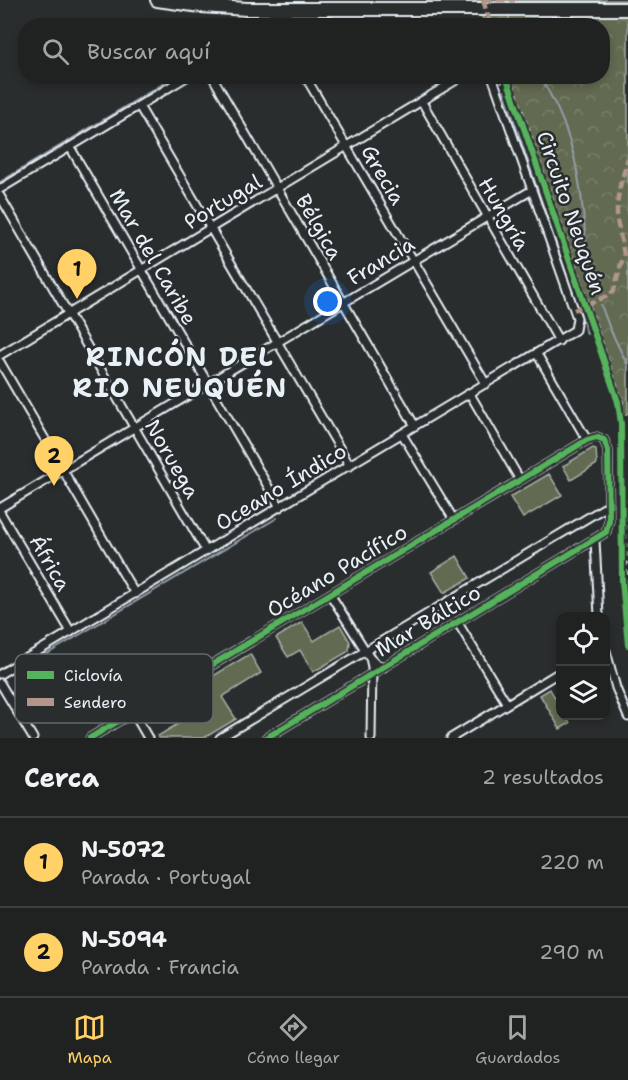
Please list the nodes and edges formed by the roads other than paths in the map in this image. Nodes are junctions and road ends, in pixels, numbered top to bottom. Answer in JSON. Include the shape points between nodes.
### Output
{"nodes":[{"id":1,"x":158,"y":0,"type":"edge"},
{"id":2,"x":628,"y":9,"type":"edge"},
{"id":3,"x":175,"y":84,"type":"edge"},
{"id":4,"x":217,"y":84,"type":"edge"},
{"id":5,"x":310,"y":84,"type":"edge"},
{"id":6,"x":450,"y":84,"type":"edge"},
{"id":7,"x":496,"y":84,"type":"edge"},
{"id":8,"x":422,"y":102,"type":"junction"},
{"id":9,"x":139,"y":106,"type":"junction"},
{"id":10,"x":70,"y":147,"type":"junction"},
{"id":11,"x":347,"y":147,"type":"junction"},
{"id":12,"x":0,"y":189,"type":"edge"},
{"id":13,"x":277,"y":189,"type":"junction"},
{"id":14,"x":532,"y":190,"type":"junction"},
{"id":15,"x":0,"y":196,"type":"edge"},
{"id":16,"x":487,"y":216,"type":"junction"},
{"id":17,"x":211,"y":228,"type":"junction"},
{"id":18,"x":414,"y":260,"type":"junction"},
{"id":19,"x":142,"y":270,"type":"junction"},
{"id":20,"x":344,"y":302,"type":"junction"},
{"id":21,"x":68,"y":314,"type":"junction"},
{"id":22,"x":559,"y":341,"type":"junction"},
{"id":23,"x":277,"y":342,"type":"junction"},
{"id":24,"x":537,"y":354,"type":"junction"},
{"id":25,"x":0,"y":355,"type":"edge"},
{"id":26,"x":0,"y":362,"type":"edge"},
{"id":27,"x":208,"y":384,"type":"junction"},
{"id":28,"x":486,"y":384,"type":"junction"},
{"id":29,"x":470,"y":394,"type":"junction"},
{"id":30,"x":416,"y":426,"type":"junction"},
{"id":31,"x":134,"y":427,"type":"junction"},
{"id":32,"x":402,"y":434,"type":"junction"},
{"id":33,"x":586,"y":440,"type":"junction"},
{"id":34,"x":350,"y":466,"type":"junction"},
{"id":35,"x":63,"y":470,"type":"junction"},
{"id":36,"x":520,"y":480,"type":"junction"},
{"id":37,"x":609,"y":505,"type":"junction"},
{"id":38,"x":280,"y":507,"type":"junction"},
{"id":39,"x":0,"y":510,"type":"edge"},
{"id":40,"x":454,"y":520,"type":"junction"},
{"id":41,"x":595,"y":540,"type":"junction"},
{"id":42,"x":206,"y":551,"type":"junction"},
{"id":43,"x":135,"y":594,"type":"junction"},
{"id":44,"x":330,"y":594,"type":"junction"},
{"id":45,"x":599,"y":612,"type":"edge"},
{"id":46,"x":458,"y":623,"type":"junction"},
{"id":47,"x":71,"y":632,"type":"junction"},
{"id":48,"x":365,"y":651,"type":"junction"},
{"id":49,"x":34,"y":654,"type":"edge"},
{"id":50,"x":370,"y":658,"type":"junction"},
{"id":51,"x":213,"y":664,"type":"edge"},
{"id":52,"x":15,"y":665,"type":"edge"},
{"id":53,"x":610,"y":666,"type":"edge"},
{"id":54,"x":384,"y":667,"type":"junction"},
{"id":55,"x":0,"y":674,"type":"edge"},
{"id":56,"x":372,"y":674,"type":"junction"},
{"id":57,"x":556,"y":675,"type":"edge"},
{"id":58,"x":0,"y":683,"type":"edge"},
{"id":59,"x":507,"y":704,"type":"junction"},
{"id":60,"x":15,"y":708,"type":"edge"},
{"id":61,"x":628,"y":717,"type":"edge"},
{"id":62,"x":24,"y":723,"type":"edge"},
{"id":63,"x":115,"y":723,"type":"edge"},
{"id":64,"x":139,"y":723,"type":"edge"},
{"id":65,"x":464,"y":735,"type":"edge"},
{"id":66,"x":33,"y":738,"type":"edge"},
{"id":67,"x":90,"y":738,"type":"edge"},
{"id":68,"x":148,"y":738,"type":"edge"},
{"id":69,"x":220,"y":738,"type":"edge"},
{"id":70,"x":266,"y":738,"type":"edge"},
{"id":71,"x":371,"y":738,"type":"edge"},
{"id":72,"x":451,"y":738,"type":"edge"}],
"edges":[{"from":1,"to":2,"type":"highway","via":[[247,9]]},
{"from":3,"to":9,"type":"street"},
{"from":4,"to":13,"type":"street","name":"Bélgica"},
{"from":5,"to":11,"type":"street","name":"Grecia"},
{"from":6,"to":8,"type":"street","name":"Portugal"},
{"from":7,"to":14,"type":"street"},
{"from":8,"to":11,"type":"street","name":"Portugal"},
{"from":8,"to":16,"type":"street","name":"Hungría"},
{"from":9,"to":10,"type":"street"},
{"from":9,"to":17,"type":"street"},
{"from":10,"to":12,"type":"street"},
{"from":10,"to":19,"type":"street","name":"Mar del Caribe"},
{"from":11,"to":13,"type":"street","name":"Portugal"},
{"from":11,"to":18,"type":"street","name":"Grecia"},
{"from":13,"to":17,"type":"street","name":"Portugal"},
{"from":13,"to":20,"type":"street","name":"Bélgica"},
{"from":14,"to":16,"type":"street","name":"Francia"},
{"from":14,"to":22,"type":"street","name":"Oceano Índico","via":[[577,318],[572,333]]},
{"from":15,"to":21,"type":"street","name":"Noruega"},
{"from":16,"to":18,"type":"street","name":"Francia"},
{"from":16,"to":22,"type":"street","name":"Hungría"},
{"from":17,"to":19,"type":"street","name":"Portugal"},
{"from":17,"to":23,"type":"street"},
{"from":18,"to":20,"type":"street","name":"Francia"},
{"from":18,"to":28,"type":"street","name":"Grecia"},
{"from":19,"to":21,"type":"street","name":"Portugal"},
{"from":19,"to":27,"type":"street","name":"Mar del Caribe"},
{"from":20,"to":23,"type":"street","name":"Francia"},
{"from":20,"to":30,"type":"street","name":"Bélgica"},
{"from":21,"to":25,"type":"street","name":"Portugal"},
{"from":21,"to":31,"type":"street","name":"Noruega"},
{"from":22,"to":24,"type":"street","name":"Oceano Índico"},
{"from":23,"to":27,"type":"street","name":"Francia"},
{"from":23,"to":34,"type":"street"},
{"from":24,"to":28,"type":"street","name":"Oceano Índico"},
{"from":24,"to":33,"type":"street"},
{"from":26,"to":35,"type":"street"},
{"from":27,"to":31,"type":"street","name":"Francia"},
{"from":27,"to":38,"type":"street","name":"Mar del Caribe"},
{"from":28,"to":29,"type":"street","name":"Oceano Índico"},
{"from":29,"to":30,"type":"street","name":"Oceano Índico"},
{"from":29,"to":36,"type":"street"},
{"from":30,"to":32,"type":"street","name":"Oceano Índico"},
{"from":31,"to":35,"type":"street","name":"Francia"},
{"from":31,"to":42,"type":"street","name":"Noruega"},
{"from":32,"to":34,"type":"street","name":"Oceano Índico"},
{"from":32,"to":40,"type":"street"},
{"from":33,"to":36,"type":"street","name":"Océano Pacífico"},
{"from":33,"to":37,"type":"street","name":"Océano Pacífico","via":[[602,438],[607,447]]},
{"from":34,"to":38,"type":"street","name":"Oceano Índico"},
{"from":35,"to":39,"type":"street","name":"Francia"},
{"from":35,"to":43,"type":"street"},
{"from":36,"to":40,"type":"street","name":"Océano Pacífico"},
{"from":37,"to":41,"type":"street","name":"Mar Báltico","via":[[609,525]]},
{"from":37,"to":48,"type":"street","name":"Mar Báltico"},
{"from":38,"to":42,"type":"street","name":"Oceano Índico"},
{"from":39,"to":47,"type":"street","name":"África"},
{"from":40,"to":44,"type":"street","name":"Océano Pacífico"},
{"from":41,"to":45,"type":"street"},
{"from":41,"to":46,"type":"street","name":"Mar Báltico"},
{"from":42,"to":43,"type":"street","name":"Oceano Índico"},
{"from":43,"to":47,"type":"street","name":"Oceano Índico"},
{"from":44,"to":48,"type":"street"},
{"from":44,"to":51,"type":"street","name":"Océano Pacífico"},
{"from":46,"to":54,"type":"street","name":"Mar Báltico"},
{"from":46,"to":59,"type":"street"},
{"from":47,"to":49,"type":"street","name":"Oceano Índico"},
{"from":48,"to":50,"type":"street"},
{"from":48,"to":69,"type":"street","name":"Mar Báltico"},
{"from":50,"to":54,"type":"street"},
{"from":50,"to":56,"type":"street"},
{"from":52,"to":55,"type":"street","name":"Oceano Índico"},
{"from":53,"to":61,"type":"street"},
{"from":54,"to":56,"type":"street","name":"Mar Báltico"},
{"from":56,"to":70,"type":"street","name":"Mar Báltico"},
{"from":56,"to":71,"type":"street"},
{"from":57,"to":59,"type":"street"},
{"from":58,"to":60,"type":"street"},
{"from":59,"to":65,"type":"street"},
{"from":62,"to":66,"type":"street"},
{"from":63,"to":67,"type":"street","name":"Océano Pacífico"},
{"from":64,"to":68,"type":"street"},
{"from":65,"to":72,"type":"street"}]}
